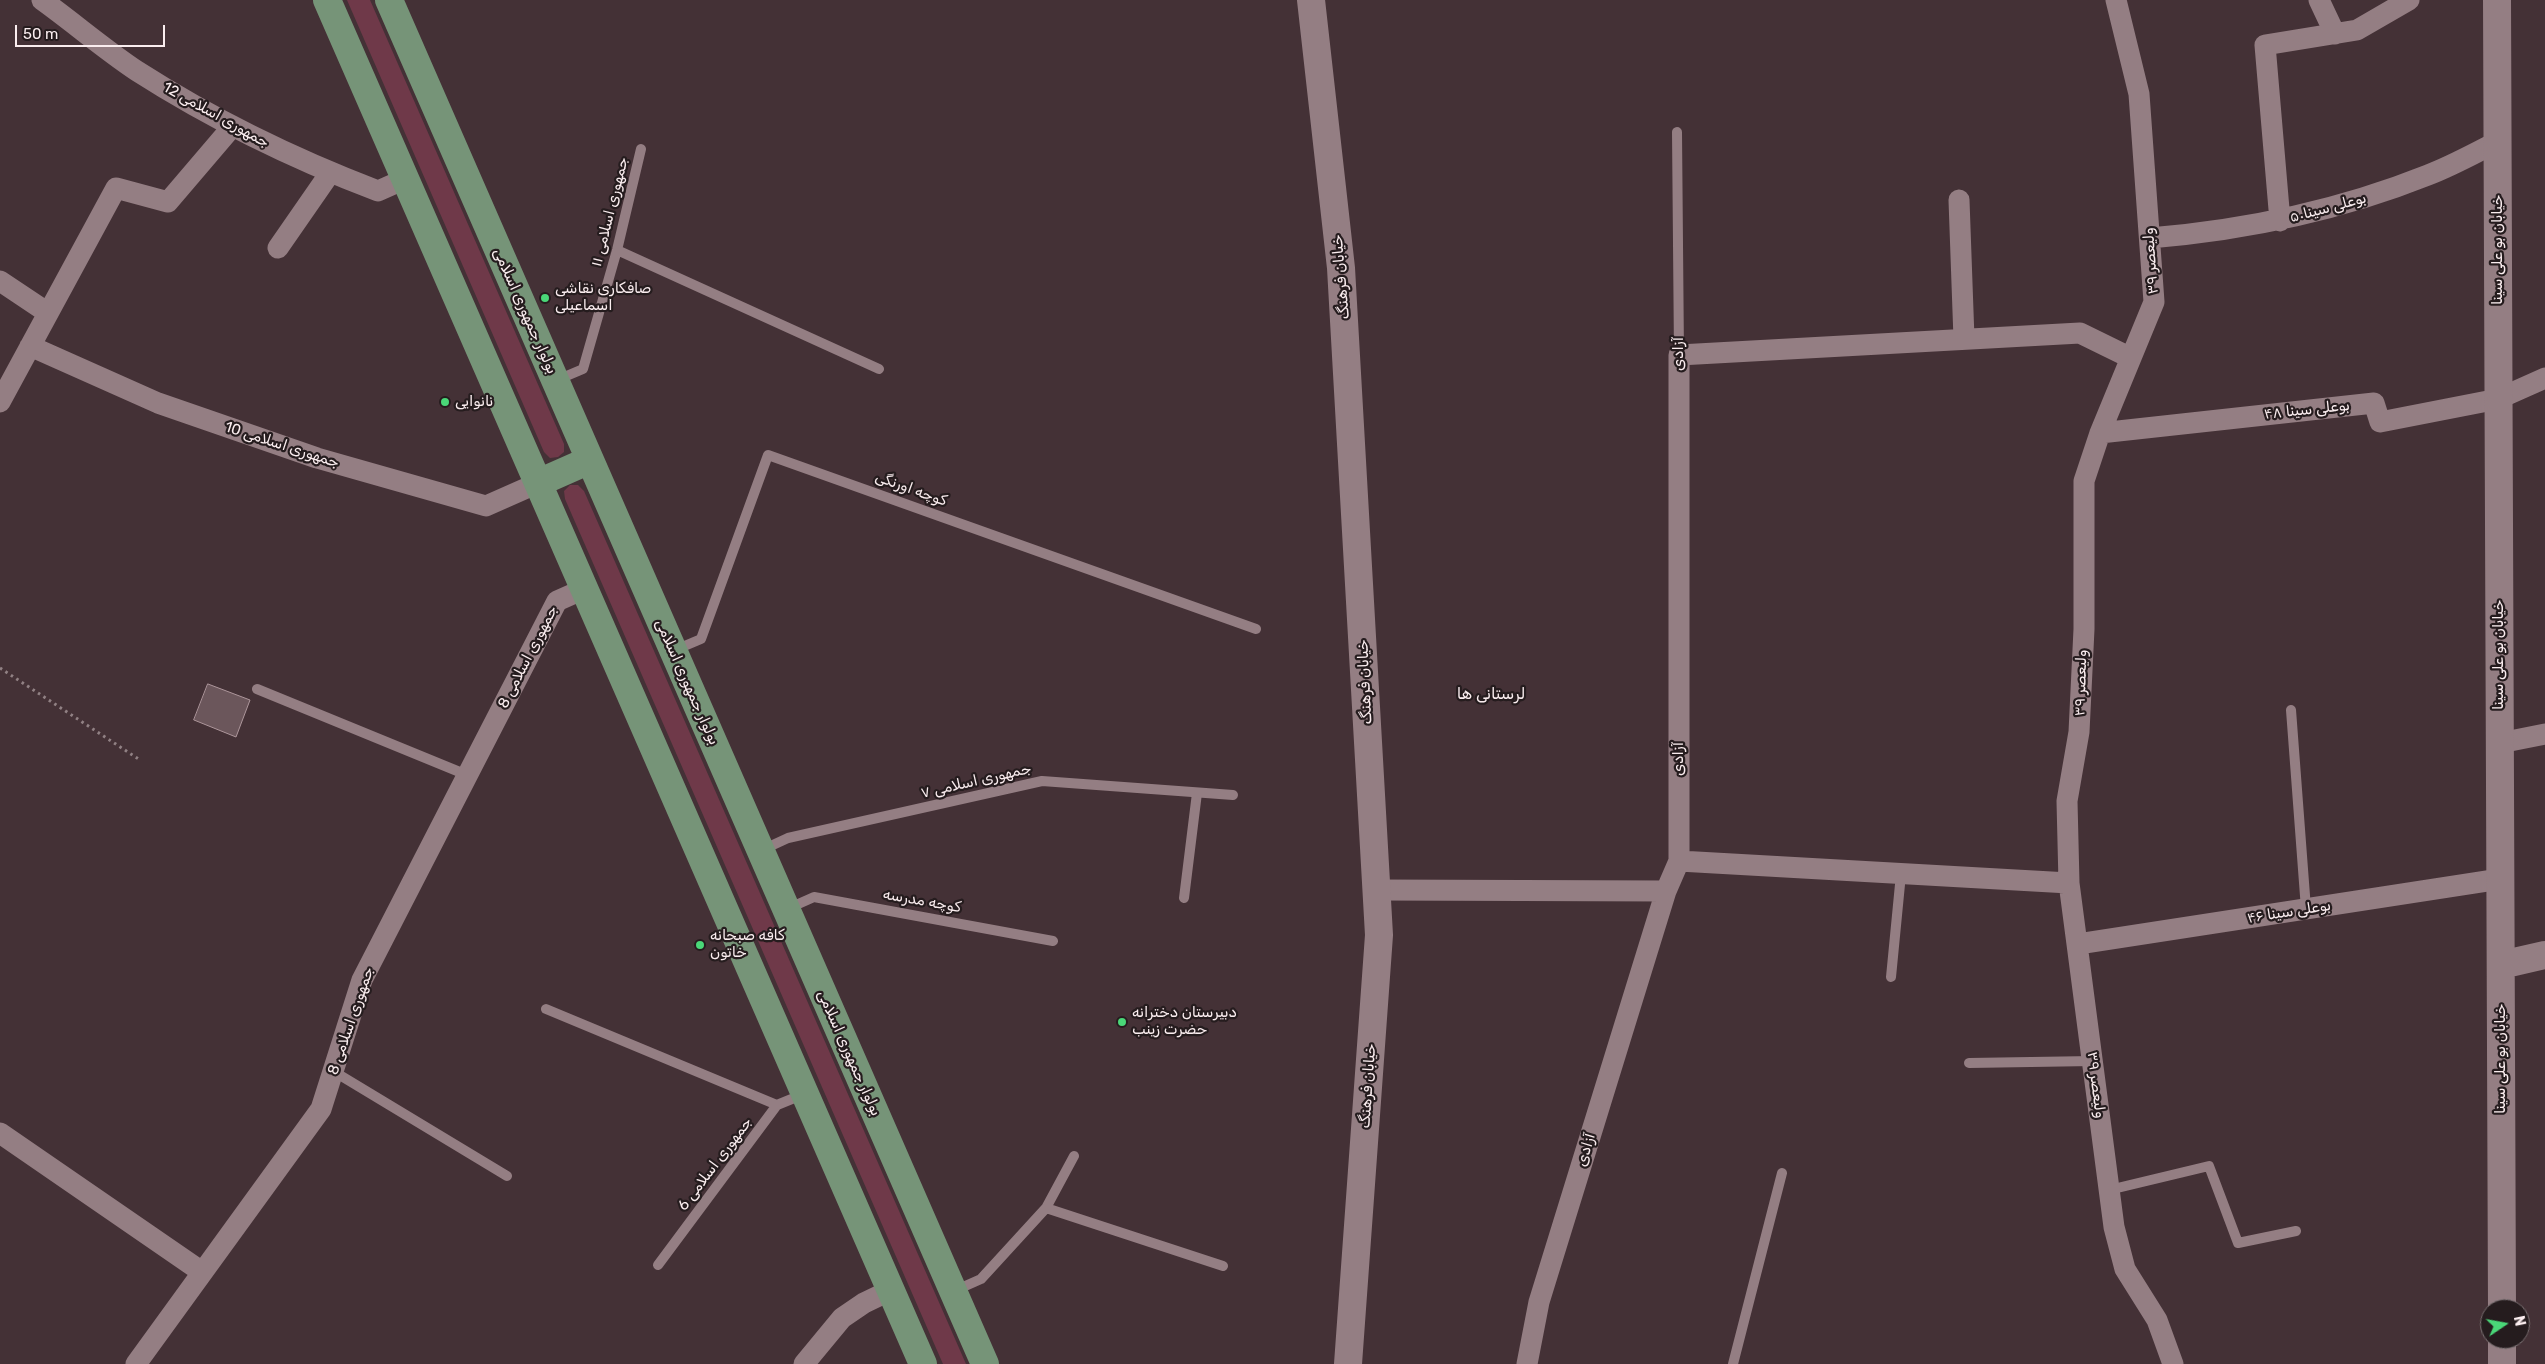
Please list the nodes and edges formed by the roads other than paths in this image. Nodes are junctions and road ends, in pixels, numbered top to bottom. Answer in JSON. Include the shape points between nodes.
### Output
{"nodes":[{"id":1,"x":42,"y":0,"type":"edge"},
{"id":2,"x":327,"y":0,"type":"edge"},
{"id":3,"x":389,"y":0,"type":"edge"},
{"id":4,"x":1311,"y":0,"type":"edge"},
{"id":5,"x":2116,"y":0,"type":"edge"},
{"id":6,"x":2319,"y":0,"type":"edge"},
{"id":7,"x":2409,"y":0,"type":"edge"},
{"id":8,"x":2497,"y":0,"type":"edge"},
{"id":9,"x":2335,"y":34,"type":"junction"},
{"id":10,"x":232,"y":127,"type":"junction"},
{"id":11,"x":1678,"y":132,"type":"dead end"},
{"id":12,"x":2497,"y":142,"type":"junction"},
{"id":13,"x":641,"y":149,"type":"dead end"},
{"id":14,"x":330,"y":173,"type":"junction"},
{"id":15,"x":405,"y":179,"type":"junction"},
{"id":16,"x":1959,"y":200,"type":"dead end"},
{"id":17,"x":2280,"y":221,"type":"junction"},
{"id":18,"x":2150,"y":238,"type":"junction"},
{"id":19,"x":278,"y":248,"type":"dead end"},
{"id":20,"x":617,"y":250,"type":"junction"},
{"id":21,"x":0,"y":281,"type":"edge"},
{"id":22,"x":48,"y":313,"type":"junction"},
{"id":23,"x":1964,"y":339,"type":"junction"},
{"id":24,"x":30,"y":346,"type":"junction"},
{"id":25,"x":1679,"y":355,"type":"junction"},
{"id":26,"x":2132,"y":358,"type":"junction"},
{"id":27,"x":879,"y":369,"type":"dead end"},
{"id":28,"x":2545,"y":378,"type":"edge"},
{"id":29,"x":556,"y":381,"type":"junction"},
{"id":30,"x":2498,"y":399,"type":"junction"},
{"id":31,"x":0,"y":402,"type":"edge"},
{"id":32,"x":2100,"y":433,"type":"junction"},
{"id":33,"x":590,"y":460,"type":"junction"},
{"id":34,"x":538,"y":483,"type":"junction"},
{"id":35,"x":584,"y":589,"type":"junction"},
{"id":36,"x":1256,"y":628,"type":"dead end"},
{"id":37,"x":674,"y":651,"type":"junction"},
{"id":38,"x":257,"y":689,"type":"dead end"},
{"id":39,"x":2291,"y":710,"type":"dead end"},
{"id":40,"x":2545,"y":734,"type":"edge"},
{"id":41,"x":2500,"y":743,"type":"junction"},
{"id":42,"x":467,"y":775,"type":"junction"},
{"id":43,"x":1197,"y":793,"type":"junction"},
{"id":44,"x":1233,"y":795,"type":"dead end"},
{"id":45,"x":761,"y":850,"type":"junction"},
{"id":46,"x":1679,"y":861,"type":"junction"},
{"id":47,"x":1901,"y":874,"type":"junction"},
{"id":48,"x":2500,"y":879,"type":"junction"},
{"id":49,"x":2070,"y":883,"type":"junction"},
{"id":50,"x":1377,"y":890,"type":"junction"},
{"id":51,"x":1666,"y":891,"type":"junction"},
{"id":52,"x":1184,"y":898,"type":"dead end"},
{"id":53,"x":786,"y":909,"type":"junction"},
{"id":54,"x":2306,"y":909,"type":"junction"},
{"id":55,"x":1053,"y":941,"type":"dead end"},
{"id":56,"x":2078,"y":944,"type":"junction"},
{"id":57,"x":2545,"y":955,"type":"edge"},
{"id":58,"x":2501,"y":965,"type":"junction"},
{"id":59,"x":1891,"y":977,"type":"dead end"},
{"id":60,"x":546,"y":1009,"type":"dead end"},
{"id":61,"x":2093,"y":1061,"type":"junction"},
{"id":62,"x":1969,"y":1063,"type":"dead end"},
{"id":63,"x":333,"y":1071,"type":"junction"},
{"id":64,"x":805,"y":1093,"type":"junction"},
{"id":65,"x":777,"y":1105,"type":"junction"},
{"id":66,"x":0,"y":1133,"type":"edge"},
{"id":67,"x":1074,"y":1156,"type":"dead end"},
{"id":68,"x":1782,"y":1173,"type":"dead end"},
{"id":69,"x":507,"y":1176,"type":"dead end"},
{"id":70,"x":2110,"y":1190,"type":"junction"},
{"id":71,"x":1046,"y":1208,"type":"junction"},
{"id":72,"x":2296,"y":1231,"type":"dead end"},
{"id":73,"x":658,"y":1265,"type":"dead end"},
{"id":74,"x":1222,"y":1266,"type":"dead end"},
{"id":75,"x":202,"y":1272,"type":"junction"},
{"id":76,"x":891,"y":1290,"type":"junction"},
{"id":77,"x":954,"y":1291,"type":"junction"},
{"id":78,"x":2502,"y":1299,"type":"edge"},
{"id":79,"x":2502,"y":1349,"type":"edge"},
{"id":80,"x":136,"y":1364,"type":"edge"},
{"id":81,"x":804,"y":1364,"type":"edge"},
{"id":82,"x":923,"y":1364,"type":"edge"},
{"id":83,"x":985,"y":1364,"type":"edge"},
{"id":84,"x":1348,"y":1364,"type":"edge"},
{"id":85,"x":1526,"y":1364,"type":"edge"},
{"id":86,"x":1733,"y":1364,"type":"edge"},
{"id":87,"x":2173,"y":1364,"type":"edge"},
{"id":88,"x":2502,"y":1364,"type":"edge"}],
"edges":[{"from":1,"to":10,"type":"street","name":"جمهوری اسلامی 12","via":[[136,70]]},
{"from":2,"to":15,"type":"main road"},
{"from":3,"to":29,"type":"main road","name":"بولوار جمهوری اسلامی"},
{"from":4,"to":50,"type":"street","name":"خیابان فرهنگ","via":[[1341,268]]},
{"from":5,"to":18,"type":"street","name":"ولیعصر ۳۹","via":[[2139,94]]},
{"from":6,"to":9,"type":"street"},
{"from":7,"to":9,"type":"street","via":[[2357,30]]},
{"from":8,"to":12,"type":"street","name":"خیابان بو علی سینا"},
{"from":9,"to":17,"type":"street","via":[[2265,45]]},
{"from":10,"to":14,"type":"street","name":"جمهوری اسلامی 12"},
{"from":10,"to":22,"type":"street","via":[[168,202],[116,188]]},
{"from":11,"to":25,"type":"lane","name":"آزادی"},
{"from":12,"to":17,"type":"street","name":"بوعلی سینا۵۰","via":[[2431,174],[2376,195]]},
{"from":12,"to":30,"type":"street","name":"خیابان بو علی سینا"},
{"from":13,"to":20,"type":"lane","name":"جمهوری اسلامی ۱۱"},
{"from":14,"to":15,"type":"street","name":"جمهوری اسلامی 12","via":[[378,191]]},
{"from":14,"to":19,"type":"street"},
{"from":15,"to":34,"type":"main road"},
{"from":16,"to":23,"type":"street"},
{"from":17,"to":18,"type":"street","name":"بوعلی سینا۵۰"},
{"from":18,"to":26,"type":"street","name":"ولیعصر ۳۹","via":[[2154,302]]},
{"from":20,"to":27,"type":"lane"},
{"from":20,"to":29,"type":"lane","name":"جمهوری اسلامی ۱۱","via":[[583,369]]},
{"from":21,"to":22,"type":"street"},
{"from":22,"to":24,"type":"street"},
{"from":23,"to":25,"type":"street"},
{"from":23,"to":26,"type":"street","via":[[2080,332]]},
{"from":24,"to":31,"type":"street"},
{"from":24,"to":34,"type":"street","name":"جمهوری اسلامی 10","via":[[168,406],[317,458],[486,506]]},
{"from":25,"to":46,"type":"street","name":"آزادی"},
{"from":26,"to":32,"type":"street","name":"ولیعصر ۳۹"},
{"from":28,"to":30,"type":"street"},
{"from":29,"to":33,"type":"main road","name":"بولوار جمهوری اسلامی"},
{"from":30,"to":32,"type":"street","name":"بوعلی سینا ۴۸","via":[[2380,422],[2374,403]]},
{"from":30,"to":41,"type":"street","name":"خیابان بو علی سینا"},
{"from":32,"to":49,"type":"street","name":"ولیعصر ۳۹","via":[[2084,481],[2084,629],[2079,732],[2067,801]]},
{"from":33,"to":34,"type":"main road"},
{"from":33,"to":37,"type":"main road","name":"بولوار جمهوری اسلامی"},
{"from":34,"to":35,"type":"main road"},
{"from":35,"to":42,"type":"street","name":"جمهوری اسلامی 8","via":[[557,601]]},
{"from":35,"to":64,"type":"main road"},
{"from":36,"to":37,"type":"lane","name":"کوچه اورنگی","via":[[768,455],[701,638]]},
{"from":37,"to":45,"type":"main road","name":"بولوار جمهوری اسلامی"},
{"from":38,"to":42,"type":"lane"},
{"from":39,"to":54,"type":"lane"},
{"from":40,"to":41,"type":"street"},
{"from":41,"to":48,"type":"street","name":"خیابان بو علی سینا"},
{"from":42,"to":63,"type":"street","name":"جمهوری اسلامی 8","via":[[362,980]]},
{"from":43,"to":44,"type":"lane","name":"جمهوری اسلامی ۷"},
{"from":43,"to":45,"type":"lane","name":"جمهوری اسلامی ۷","via":[[1042,781],[788,838]]},
{"from":43,"to":52,"type":"lane"},
{"from":45,"to":53,"type":"main road","name":"بولوار جمهوری اسلامی"},
{"from":46,"to":47,"type":"street"},
{"from":46,"to":51,"type":"street","name":"آزادی"},
{"from":47,"to":49,"type":"street"},
{"from":47,"to":59,"type":"lane"},
{"from":48,"to":54,"type":"street","name":"بوعلی سینا ۴۶"},
{"from":48,"to":58,"type":"street","name":"خیابان بو علی سینا"},
{"from":49,"to":56,"type":"street","name":"ولیعصر ۳۹"},
{"from":50,"to":51,"type":"street"},
{"from":50,"to":84,"type":"street","name":"خیابان فرهنگ","via":[[1379,935]]},
{"from":51,"to":85,"type":"street","name":"آزادی","via":[[1539,1302]]},
{"from":53,"to":55,"type":"lane","name":"کوچه مدرسه","via":[[814,897]]},
{"from":53,"to":77,"type":"main road","name":"بولوار جمهوری اسلامی"},
{"from":54,"to":56,"type":"street","name":"بوعلی سینا ۴۶"},
{"from":56,"to":61,"type":"street","name":"ولیعصر ۳۹"},
{"from":57,"to":58,"type":"street"},
{"from":58,"to":78,"type":"street","name":"خیابان بو علی سینا"},
{"from":60,"to":65,"type":"lane"},
{"from":61,"to":62,"type":"lane"},
{"from":61,"to":70,"type":"street","name":"ولیعصر ۳۹"},
{"from":63,"to":69,"type":"lane"},
{"from":63,"to":75,"type":"street","name":"جمهوری اسلامی 8","via":[[321,1109]]},
{"from":64,"to":65,"type":"lane"},
{"from":64,"to":76,"type":"main road"},
{"from":65,"to":73,"type":"lane","name":"جمهوری اسلامی 6"},
{"from":66,"to":75,"type":"street"},
{"from":67,"to":71,"type":"lane"},
{"from":68,"to":86,"type":"lane"},
{"from":70,"to":72,"type":"lane","via":[[2209,1166],[2238,1243]]},
{"from":70,"to":87,"type":"street","name":"ولیعصر ۳۹","via":[[2114,1227],[2125,1268],[2158,1320]]},
{"from":71,"to":74,"type":"lane"},
{"from":71,"to":77,"type":"lane","via":[[981,1279]]},
{"from":75,"to":80,"type":"street","name":"جمهوری اسلامی 8"},
{"from":76,"to":81,"type":"street","via":[[864,1302],[842,1318]]},
{"from":76,"to":82,"type":"main road"},
{"from":77,"to":83,"type":"main road","name":"بولوار جمهوری اسلامی"},
{"from":79,"to":88,"type":"street"}]}
